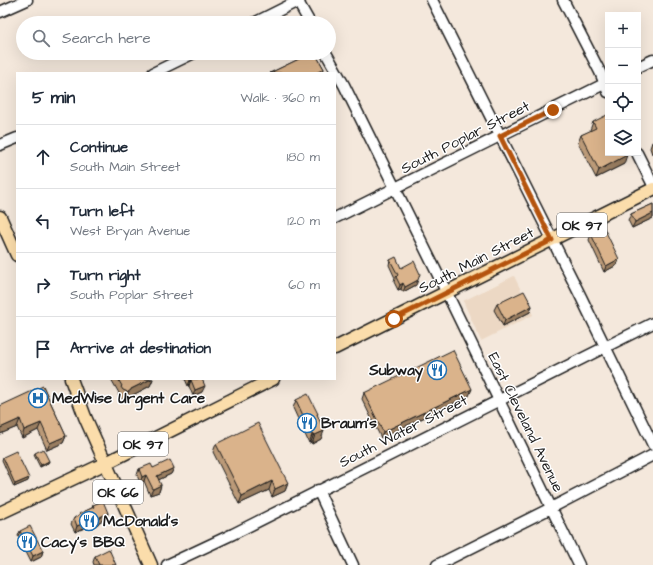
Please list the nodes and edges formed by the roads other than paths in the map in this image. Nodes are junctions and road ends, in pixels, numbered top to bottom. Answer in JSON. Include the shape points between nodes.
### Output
{"nodes":[{"id":1,"x":27,"y":0,"type":"edge"},
{"id":2,"x":298,"y":0,"type":"edge"},
{"id":3,"x":432,"y":0,"type":"edge"},
{"id":4,"x":563,"y":0,"type":"edge"},
{"id":5,"x":0,"y":12,"type":"edge"},
{"id":6,"x":267,"y":16,"type":"edge"},
{"id":7,"x":306,"y":16,"type":"edge"},
{"id":8,"x":180,"y":60,"type":"edge"},
{"id":9,"x":329,"y":60,"type":"edge"},
{"id":10,"x":653,"y":60,"type":"edge"},
{"id":11,"x":641,"y":66,"type":"edge"},
{"id":12,"x":155,"y":72,"type":"edge"},
{"id":13,"x":333,"y":72,"type":"edge"},
{"id":14,"x":606,"y":84,"type":"edge"},
{"id":15,"x":339,"y":87,"type":"edge"},
{"id":16,"x":605,"y":87,"type":"edge"},
{"id":17,"x":500,"y":136,"type":"junction"},
{"id":18,"x":16,"y":138,"type":"edge"},
{"id":19,"x":0,"y":145,"type":"edge"},
{"id":20,"x":638,"y":156,"type":"edge"},
{"id":21,"x":653,"y":185,"type":"edge"},
{"id":22,"x":395,"y":189,"type":"junction"},
{"id":23,"x":653,"y":189,"type":"edge"},
{"id":24,"x":0,"y":217,"type":"edge"},
{"id":25,"x":336,"y":218,"type":"edge"},
{"id":26,"x":552,"y":240,"type":"junction"},
{"id":27,"x":16,"y":251,"type":"edge"},
{"id":28,"x":447,"y":292,"type":"junction"},
{"id":29,"x":653,"y":323,"type":"edge"},
{"id":30,"x":606,"y":347,"type":"junction"},
{"id":31,"x":336,"y":348,"type":"edge"},
{"id":32,"x":71,"y":380,"type":"edge"},
{"id":33,"x":272,"y":380,"type":"edge"},
{"id":34,"x":499,"y":400,"type":"junction"},
{"id":35,"x":653,"y":445,"type":"edge"},
{"id":36,"x":653,"y":455,"type":"edge"},
{"id":37,"x":106,"y":463,"type":"junction"},
{"id":38,"x":318,"y":490,"type":"junction"},
{"id":39,"x":550,"y":508,"type":"junction"},
{"id":40,"x":0,"y":513,"type":"edge"},
{"id":41,"x":151,"y":565,"type":"edge"},
{"id":42,"x":167,"y":565,"type":"edge"},
{"id":43,"x":353,"y":565,"type":"edge"},
{"id":44,"x":437,"y":565,"type":"edge"},
{"id":45,"x":579,"y":565,"type":"edge"}],
"edges":[{"from":1,"to":5,"type":"street"},
{"from":2,"to":6,"type":"street"},
{"from":2,"to":7,"type":"street"},
{"from":3,"to":17,"type":"street"},
{"from":4,"to":14,"type":"street"},
{"from":8,"to":12,"type":"street"},
{"from":9,"to":13,"type":"street","name":"East Cleveland Avenue"},
{"from":10,"to":11,"type":"street"},
{"from":15,"to":22,"type":"street","name":"East Cleveland Avenue"},
{"from":16,"to":17,"type":"street","name":"South Poplar Street"},
{"from":17,"to":22,"type":"street","name":"South Poplar Street"},
{"from":17,"to":26,"type":"street"},
{"from":18,"to":19,"type":"street"},
{"from":20,"to":21,"type":"street"},
{"from":22,"to":25,"type":"street","name":"South Poplar Street"},
{"from":22,"to":28,"type":"street","name":"East Cleveland Avenue"},
{"from":23,"to":26,"type":"main road","name":"South Main Street","number":"OK 97"},
{"from":24,"to":27,"type":"main road"},
{"from":26,"to":28,"type":"main road","name":"South Main Street","number":"OK 97"},
{"from":26,"to":30,"type":"street"},
{"from":28,"to":31,"type":"main road","name":"South Main Street","number":"OK 97"},
{"from":28,"to":34,"type":"street","name":"East Cleveland Avenue"},
{"from":29,"to":30,"type":"street","name":"South Water Street"},
{"from":30,"to":34,"type":"street","name":"South Water Street"},
{"from":30,"to":35,"type":"street"},
{"from":32,"to":37,"type":"main road","number":"OK 66","via":[[85,418]]},
{"from":33,"to":37,"type":"main road","number":"OK 97"},
{"from":34,"to":38,"type":"street","name":"South Water Street"},
{"from":34,"to":39,"type":"street","name":"East Cleveland Avenue"},
{"from":36,"to":39,"type":"street"},
{"from":37,"to":40,"type":"main road"},
{"from":37,"to":41,"type":"main road","number":"OK 66"},
{"from":38,"to":42,"type":"street","name":"South Water Street"},
{"from":38,"to":43,"type":"street"},
{"from":39,"to":44,"type":"street"},
{"from":39,"to":45,"type":"street","name":"East Cleveland Avenue"}]}
